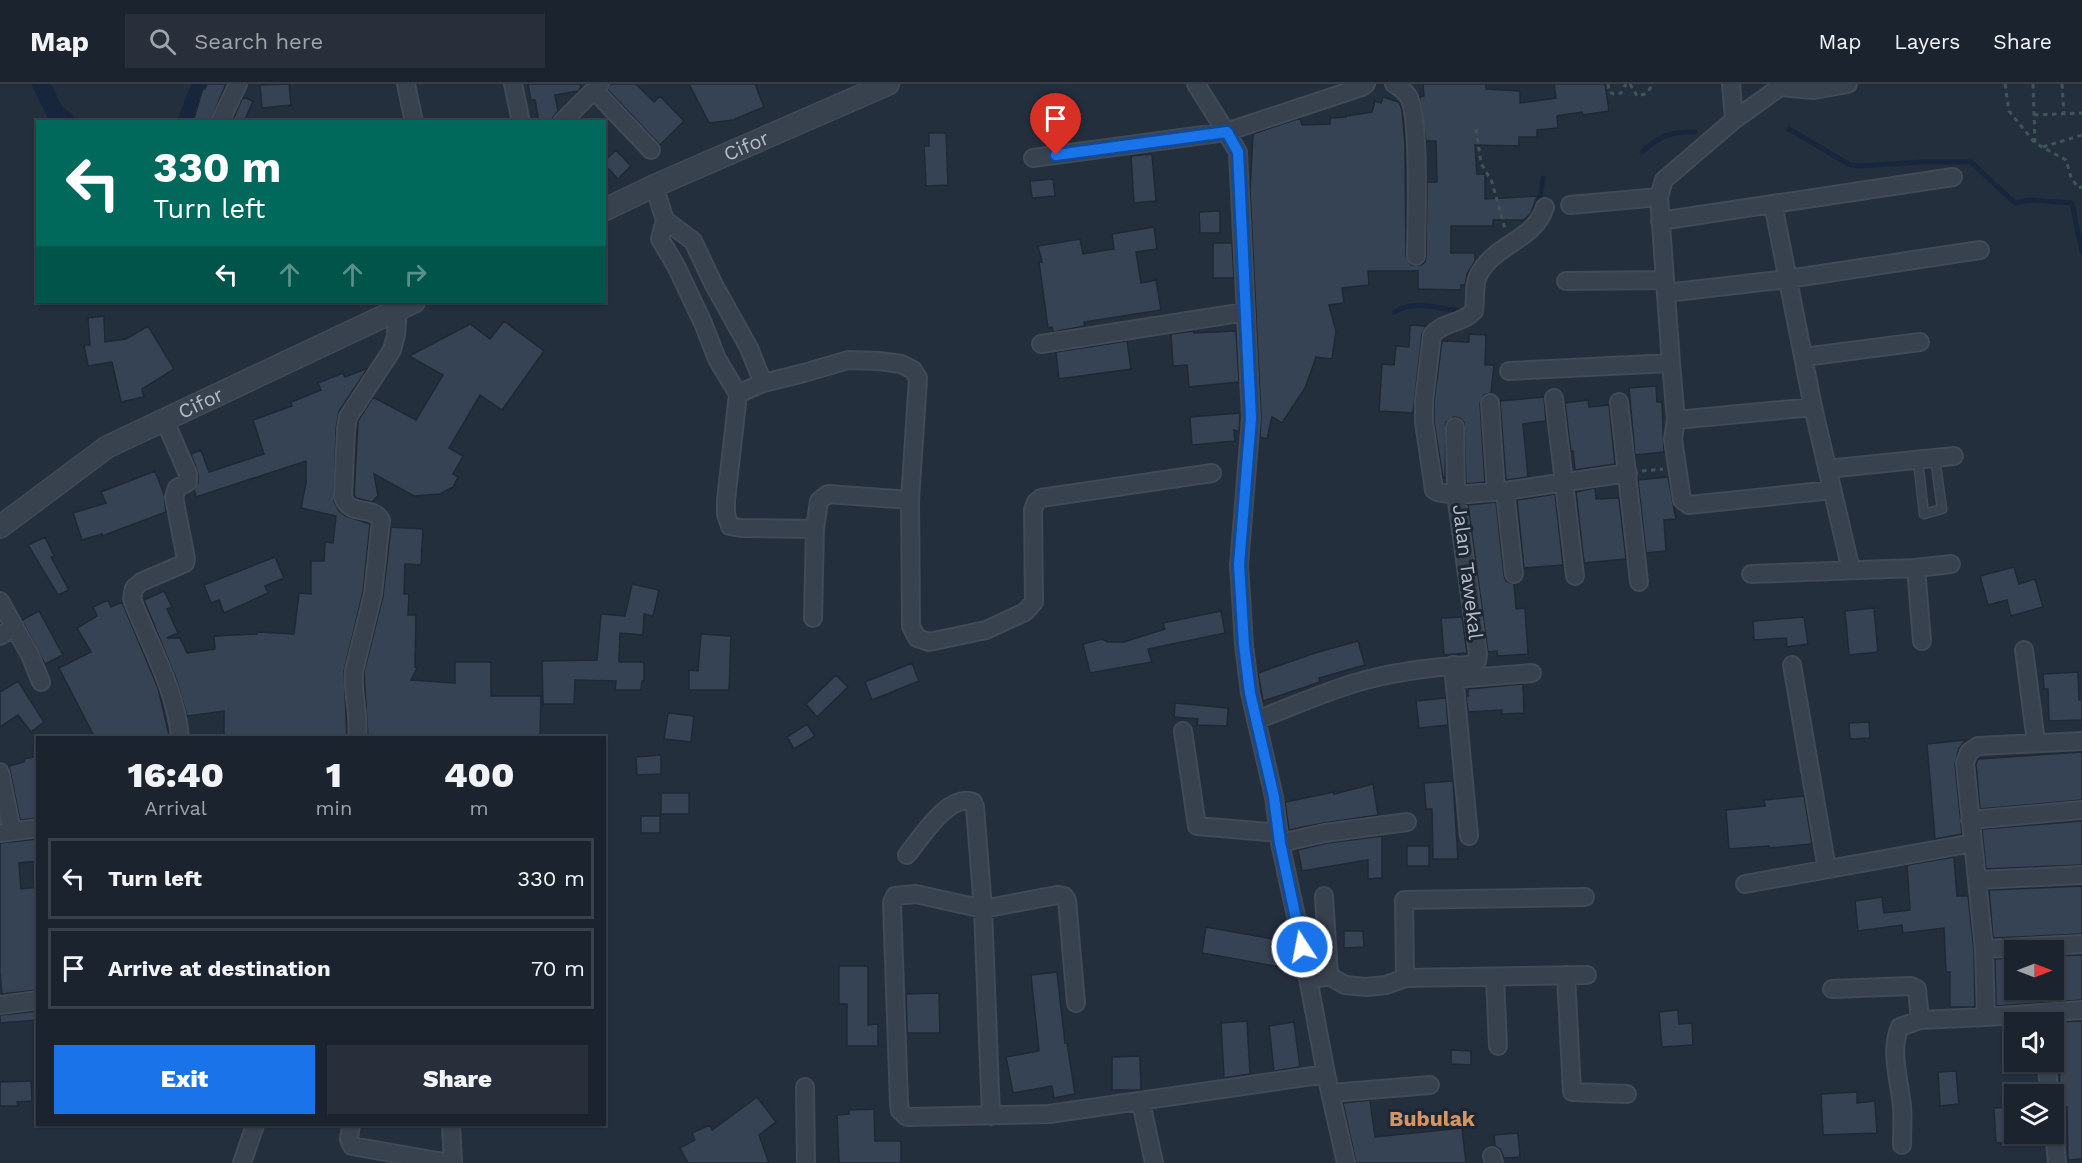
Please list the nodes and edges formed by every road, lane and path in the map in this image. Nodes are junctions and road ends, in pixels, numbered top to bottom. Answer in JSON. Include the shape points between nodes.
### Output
{"nodes":[{"id":1,"x":238,"y":84,"type":"edge"},
{"id":2,"x":406,"y":84,"type":"edge"},
{"id":3,"x":513,"y":84,"type":"edge"},
{"id":4,"x":888,"y":84,"type":"edge"},
{"id":5,"x":1196,"y":84,"type":"edge"},
{"id":6,"x":1366,"y":84,"type":"edge"},
{"id":7,"x":1394,"y":84,"type":"edge"},
{"id":8,"x":1608,"y":84,"type":"edge"},
{"id":9,"x":1628,"y":84,"type":"edge"},
{"id":10,"x":1654,"y":84,"type":"edge"},
{"id":11,"x":1731,"y":84,"type":"edge"},
{"id":12,"x":1848,"y":84,"type":"edge"},
{"id":13,"x":2005,"y":84,"type":"edge"},
{"id":14,"x":2033,"y":84,"type":"edge"},
{"id":15,"x":2062,"y":84,"type":"edge"},
{"id":16,"x":1781,"y":86,"type":"edge"},
{"id":17,"x":597,"y":87,"type":"edge"},
{"id":18,"x":2082,"y":113,"type":"edge"},
{"id":19,"x":2064,"y":114,"type":"junction"},
{"id":20,"x":2034,"y":115,"type":"junction"},
{"id":21,"x":221,"y":120,"type":"edge"},
{"id":22,"x":414,"y":120,"type":"edge"},
{"id":23,"x":520,"y":120,"type":"edge"},
{"id":24,"x":564,"y":120,"type":"edge"},
{"id":25,"x":1734,"y":120,"type":"junction"},
{"id":26,"x":1476,"y":129,"type":"dead end"},
{"id":27,"x":1227,"y":132,"type":"junction"},
{"id":28,"x":2082,"y":135,"type":"edge"},
{"id":29,"x":2035,"y":143,"type":"junction"},
{"id":30,"x":2042,"y":147,"type":"junction"},
{"id":31,"x":651,"y":150,"type":"dead end"},
{"id":32,"x":1033,"y":159,"type":"dead end"},
{"id":33,"x":1953,"y":177,"type":"dead end"},
{"id":34,"x":654,"y":186,"type":"junction"},
{"id":35,"x":2082,"y":187,"type":"edge"},
{"id":36,"x":1659,"y":197,"type":"junction"},
{"id":37,"x":1773,"y":204,"type":"junction"},
{"id":38,"x":1570,"y":205,"type":"dead end"},
{"id":39,"x":1545,"y":207,"type":"dead end"},
{"id":40,"x":606,"y":209,"type":"edge"},
{"id":41,"x":665,"y":220,"type":"junction"},
{"id":42,"x":1660,"y":221,"type":"junction"},
{"id":43,"x":1506,"y":234,"type":"dead end"},
{"id":44,"x":1980,"y":250,"type":"dead end"},
{"id":45,"x":1416,"y":256,"type":"dead end"},
{"id":46,"x":1788,"y":279,"type":"junction"},
{"id":47,"x":1566,"y":281,"type":"dead end"},
{"id":48,"x":1665,"y":287,"type":"junction"},
{"id":49,"x":406,"y":305,"type":"edge"},
{"id":50,"x":1245,"y":312,"type":"junction"},
{"id":51,"x":1920,"y":342,"type":"dead end"},
{"id":52,"x":1041,"y":344,"type":"dead end"},
{"id":53,"x":1804,"y":357,"type":"junction"},
{"id":54,"x":1671,"y":363,"type":"junction"},
{"id":55,"x":1509,"y":371,"type":"dead end"},
{"id":56,"x":763,"y":383,"type":"junction"},
{"id":57,"x":738,"y":394,"type":"junction"},
{"id":58,"x":1554,"y":398,"type":"dead end"},
{"id":59,"x":1619,"y":402,"type":"dead end"},
{"id":60,"x":1490,"y":403,"type":"dead end"},
{"id":61,"x":1813,"y":407,"type":"junction"},
{"id":62,"x":1676,"y":420,"type":"junction"},
{"id":63,"x":165,"y":421,"type":"junction"},
{"id":64,"x":1455,"y":427,"type":"dead end"},
{"id":65,"x":1954,"y":456,"type":"dead end"},
{"id":66,"x":1935,"y":458,"type":"junction"},
{"id":67,"x":1918,"y":460,"type":"junction"},
{"id":68,"x":1664,"y":469,"type":"dead end"},
{"id":69,"x":1827,"y":470,"type":"junction"},
{"id":70,"x":1212,"y":473,"type":"dead end"},
{"id":71,"x":1628,"y":473,"type":"junction"},
{"id":72,"x":1564,"y":481,"type":"junction"},
{"id":73,"x":1832,"y":490,"type":"junction"},
{"id":74,"x":1500,"y":492,"type":"junction"},
{"id":75,"x":1456,"y":495,"type":"junction"},
{"id":76,"x":909,"y":500,"type":"junction"},
{"id":77,"x":0,"y":526,"type":"edge"},
{"id":78,"x":815,"y":530,"type":"junction"},
{"id":79,"x":1951,"y":564,"type":"dead end"},
{"id":80,"x":1916,"y":568,"type":"junction"},
{"id":81,"x":1851,"y":570,"type":"junction"},
{"id":82,"x":1514,"y":574,"type":"dead end"},
{"id":83,"x":1751,"y":574,"type":"dead end"},
{"id":84,"x":1575,"y":576,"type":"dead end"},
{"id":85,"x":1639,"y":582,"type":"dead end"},
{"id":86,"x":0,"y":601,"type":"edge"},
{"id":87,"x":813,"y":618,"type":"dead end"},
{"id":88,"x":15,"y":627,"type":"junction"},
{"id":89,"x":0,"y":636,"type":"edge"},
{"id":90,"x":1922,"y":641,"type":"dead end"},
{"id":91,"x":2024,"y":650,"type":"dead end"},
{"id":92,"x":1792,"y":665,"type":"dead end"},
{"id":93,"x":1454,"y":672,"type":"junction"},
{"id":94,"x":1532,"y":673,"type":"dead end"},
{"id":95,"x":41,"y":682,"type":"dead end"},
{"id":96,"x":1256,"y":720,"type":"junction"},
{"id":97,"x":1184,"y":731,"type":"dead end"},
{"id":98,"x":180,"y":736,"type":"edge"},
{"id":99,"x":357,"y":736,"type":"edge"},
{"id":100,"x":2082,"y":741,"type":"edge"},
{"id":101,"x":2036,"y":742,"type":"junction"},
{"id":102,"x":0,"y":772,"type":"edge"},
{"id":103,"x":2082,"y":810,"type":"edge"},
{"id":104,"x":1970,"y":820,"type":"junction"},
{"id":105,"x":1407,"y":822,"type":"dead end"},
{"id":106,"x":36,"y":828,"type":"edge"},
{"id":107,"x":6,"y":832,"type":"edge"},
{"id":108,"x":1469,"y":836,"type":"dead end"},
{"id":109,"x":1280,"y":838,"type":"junction"},
{"id":110,"x":1973,"y":843,"type":"junction"},
{"id":111,"x":907,"y":855,"type":"dead end"},
{"id":112,"x":1827,"y":869,"type":"junction"},
{"id":113,"x":2082,"y":875,"type":"edge"},
{"id":114,"x":1978,"y":880,"type":"junction"},
{"id":115,"x":1745,"y":884,"type":"dead end"},
{"id":116,"x":1324,"y":896,"type":"dead end"},
{"id":117,"x":1585,"y":897,"type":"dead end"},
{"id":118,"x":983,"y":909,"type":"junction"},
{"id":119,"x":2082,"y":944,"type":"edge"},
{"id":120,"x":1983,"y":949,"type":"junction"},
{"id":121,"x":1566,"y":975,"type":"junction"},
{"id":122,"x":1587,"y":975,"type":"dead end"},
{"id":123,"x":1329,"y":976,"type":"junction"},
{"id":124,"x":1495,"y":977,"type":"junction"},
{"id":125,"x":1405,"y":978,"type":"junction"},
{"id":126,"x":1309,"y":980,"type":"junction"},
{"id":127,"x":1832,"y":988,"type":"dead end"},
{"id":128,"x":36,"y":1000,"type":"edge"},
{"id":129,"x":1076,"y":1003,"type":"dead end"},
{"id":130,"x":0,"y":1005,"type":"edge"},
{"id":131,"x":2082,"y":1010,"type":"edge"},
{"id":132,"x":2064,"y":1014,"type":"edge"},
{"id":133,"x":1986,"y":1017,"type":"junction"},
{"id":134,"x":2004,"y":1017,"type":"edge"},
{"id":135,"x":1920,"y":1020,"type":"junction"},
{"id":136,"x":1498,"y":1046,"type":"dead end"},
{"id":137,"x":1326,"y":1074,"type":"junction"},
{"id":138,"x":1430,"y":1085,"type":"dead end"},
{"id":139,"x":805,"y":1088,"type":"dead end"},
{"id":140,"x":1331,"y":1093,"type":"junction"},
{"id":141,"x":1627,"y":1094,"type":"dead end"},
{"id":142,"x":1142,"y":1102,"type":"junction"},
{"id":143,"x":991,"y":1116,"type":"junction"},
{"id":144,"x":255,"y":1126,"type":"edge"},
{"id":145,"x":351,"y":1126,"type":"edge"},
{"id":146,"x":451,"y":1126,"type":"edge"},
{"id":147,"x":2055,"y":1144,"type":"edge"},
{"id":148,"x":1902,"y":1145,"type":"dead end"},
{"id":149,"x":242,"y":1163,"type":"edge"},
{"id":150,"x":451,"y":1163,"type":"edge"},
{"id":151,"x":806,"y":1163,"type":"edge"},
{"id":152,"x":1154,"y":1163,"type":"edge"},
{"id":153,"x":1347,"y":1163,"type":"edge"},
{"id":154,"x":2057,"y":1163,"type":"edge"}],
"edges":[{"from":1,"to":21,"type":"street"},
{"from":2,"to":22,"type":"street"},
{"from":3,"to":23,"type":"street"},
{"from":4,"to":34,"type":"street","name":"Cifor"},
{"from":5,"to":27,"type":"street"},
{"from":6,"to":27,"type":"street"},
{"from":7,"to":45,"type":"street","via":[[1408,96],[1413,108]]},
{"from":8,"to":9,"type":"path","via":[[1609,92],[1614,94],[1621,93]]},
{"from":9,"to":10,"type":"path","via":[[1638,96]]},
{"from":11,"to":25,"type":"street"},
{"from":12,"to":16,"type":"street","via":[[1814,90]]},
{"from":13,"to":29,"type":"path","via":[[2009,111]]},
{"from":14,"to":20,"type":"path"},
{"from":15,"to":19,"type":"path"},
{"from":16,"to":25,"type":"street"},
{"from":17,"to":24,"type":"street"},
{"from":17,"to":31,"type":"street"},
{"from":18,"to":19,"type":"path"},
{"from":19,"to":20,"type":"path"},
{"from":20,"to":29,"type":"path"},
{"from":25,"to":36,"type":"street","via":[[1664,180]]},
{"from":26,"to":43,"type":"path","via":[[1481,163],[1492,182]]},
{"from":27,"to":32,"type":"street"},
{"from":27,"to":50,"type":"street","via":[[1238,152]]},
{"from":28,"to":30,"type":"path"},
{"from":29,"to":30,"type":"path"},
{"from":30,"to":35,"type":"path","via":[[2066,160],[2071,177],[2078,188]]},
{"from":33,"to":37,"type":"street"},
{"from":34,"to":40,"type":"street","name":"Cifor"},
{"from":34,"to":41,"type":"street"},
{"from":36,"to":38,"type":"street"},
{"from":36,"to":42,"type":"street"},
{"from":37,"to":42,"type":"street"},
{"from":37,"to":46,"type":"street"},
{"from":39,"to":75,"type":"street","via":[[1529,232],[1485,266],[1477,281],[1474,311],[1432,335],[1424,422],[1434,490]]},
{"from":41,"to":56,"type":"street","via":[[693,241]]},
{"from":41,"to":57,"type":"street","via":[[660,238],[717,359]]},
{"from":42,"to":48,"type":"street"},
{"from":44,"to":46,"type":"street"},
{"from":46,"to":48,"type":"street"},
{"from":46,"to":53,"type":"street"},
{"from":47,"to":48,"type":"street"},
{"from":48,"to":54,"type":"street"},
{"from":49,"to":63,"type":"street","name":"Cifor"},
{"from":49,"to":99,"type":"street","via":[[392,350],[348,417],[345,429],[343,497],[357,511],[369,511],[381,520],[373,594],[354,671]]},
{"from":50,"to":52,"type":"street"},
{"from":50,"to":96,"type":"street","via":[[1251,418],[1239,565],[1244,645]]},
{"from":51,"to":53,"type":"street"},
{"from":53,"to":61,"type":"street"},
{"from":54,"to":55,"type":"street"},
{"from":54,"to":62,"type":"street"},
{"from":56,"to":57,"type":"street"},
{"from":56,"to":76,"type":"street","via":[[848,360],[901,364],[913,370],[918,378]]},
{"from":57,"to":78,"type":"street","via":[[726,500],[730,526]]},
{"from":58,"to":72,"type":"street"},
{"from":59,"to":71,"type":"street"},
{"from":60,"to":74,"type":"street"},
{"from":61,"to":62,"type":"street"},
{"from":61,"to":69,"type":"street"},
{"from":62,"to":73,"type":"street","via":[[1673,439],[1684,503]]},
{"from":63,"to":77,"type":"street","name":"Cifor","via":[[107,447]]},
{"from":63,"to":98,"type":"street","via":[[188,474],[188,482],[177,488],[174,497],[186,559],[141,582],[134,588],[132,599],[164,677]]},
{"from":64,"to":75,"type":"street"},
{"from":65,"to":66,"type":"street"},
{"from":66,"to":67,"type":"street"},
{"from":66,"to":67,"type":"lane","via":[[1942,509],[1924,514]]},
{"from":67,"to":69,"type":"street"},
{"from":68,"to":71,"type":"path"},
{"from":69,"to":73,"type":"street"},
{"from":70,"to":76,"type":"street","via":[[1041,498],[1033,510],[1034,602],[1025,612],[986,630],[929,642],[917,638],[911,626]]},
{"from":71,"to":72,"type":"street","name":"Jalan Tawekal"},
{"from":71,"to":85,"type":"street"},
{"from":72,"to":74,"type":"street","name":"Jalan Tawekal"},
{"from":72,"to":84,"type":"street"},
{"from":73,"to":81,"type":"street"},
{"from":74,"to":75,"type":"street","name":"Jalan Tawekal"},
{"from":74,"to":82,"type":"street"},
{"from":75,"to":93,"type":"street","name":"Jalan Tawekal","via":[[1478,657],[1475,663]]},
{"from":76,"to":78,"type":"street","via":[[828,494],[819,501]]},
{"from":78,"to":87,"type":"street"},
{"from":79,"to":80,"type":"street"},
{"from":80,"to":81,"type":"street"},
{"from":80,"to":90,"type":"street"},
{"from":81,"to":83,"type":"street"},
{"from":86,"to":88,"type":"street"},
{"from":88,"to":89,"type":"street"},
{"from":88,"to":95,"type":"street"},
{"from":91,"to":101,"type":"street"},
{"from":92,"to":112,"type":"street"},
{"from":93,"to":94,"type":"street"},
{"from":93,"to":96,"type":"street","name":"Jalan Tawekal","via":[[1411,670],[1353,684]]},
{"from":93,"to":108,"type":"street"},
{"from":96,"to":109,"type":"street"},
{"from":97,"to":109,"type":"street","via":[[1197,826]]},
{"from":100,"to":101,"type":"street"},
{"from":101,"to":104,"type":"street","via":[[1978,746],[1969,752],[1965,763]]},
{"from":102,"to":107,"type":"street"},
{"from":103,"to":104,"type":"street"},
{"from":104,"to":110,"type":"street"},
{"from":105,"to":109,"type":"street"},
{"from":106,"to":107,"type":"street"},
{"from":109,"to":126,"type":"street"},
{"from":110,"to":112,"type":"street"},
{"from":110,"to":114,"type":"street"},
{"from":111,"to":118,"type":"street","via":[[941,812],[959,802],[973,802]]},
{"from":112,"to":115,"type":"street"},
{"from":113,"to":114,"type":"street"},
{"from":114,"to":120,"type":"street"},
{"from":116,"to":123,"type":"street"},
{"from":117,"to":125,"type":"street","via":[[1404,900]]},
{"from":118,"to":129,"type":"street","via":[[1064,896]]},
{"from":118,"to":143,"type":"street"},
{"from":118,"to":143,"type":"street","via":[[916,894],[895,896],[892,903],[898,1103],[907,1117]]},
{"from":119,"to":120,"type":"street"},
{"from":120,"to":133,"type":"street"},
{"from":121,"to":122,"type":"street"},
{"from":121,"to":124,"type":"street"},
{"from":121,"to":141,"type":"street","via":[[1572,1092]]},
{"from":123,"to":125,"type":"street","via":[[1345,985],[1366,987]]},
{"from":123,"to":126,"type":"street"},
{"from":124,"to":125,"type":"street"},
{"from":124,"to":136,"type":"street"},
{"from":126,"to":137,"type":"street"},
{"from":127,"to":135,"type":"street","via":[[1911,986],[1917,989]]},
{"from":128,"to":130,"type":"street"},
{"from":131,"to":132,"type":"street"},
{"from":133,"to":134,"type":"street"},
{"from":133,"to":135,"type":"street"},
{"from":135,"to":148,"type":"street","via":[[1900,1027],[1896,1038]]},
{"from":137,"to":140,"type":"street"},
{"from":137,"to":142,"type":"street"},
{"from":138,"to":140,"type":"street"},
{"from":139,"to":151,"type":"street"},
{"from":140,"to":153,"type":"street"},
{"from":142,"to":143,"type":"street","via":[[1040,1115]]},
{"from":142,"to":152,"type":"street"},
{"from":144,"to":149,"type":"street"},
{"from":145,"to":150,"type":"street","via":[[352,1146]]},
{"from":146,"to":150,"type":"street"},
{"from":147,"to":154,"type":"street"}]}
